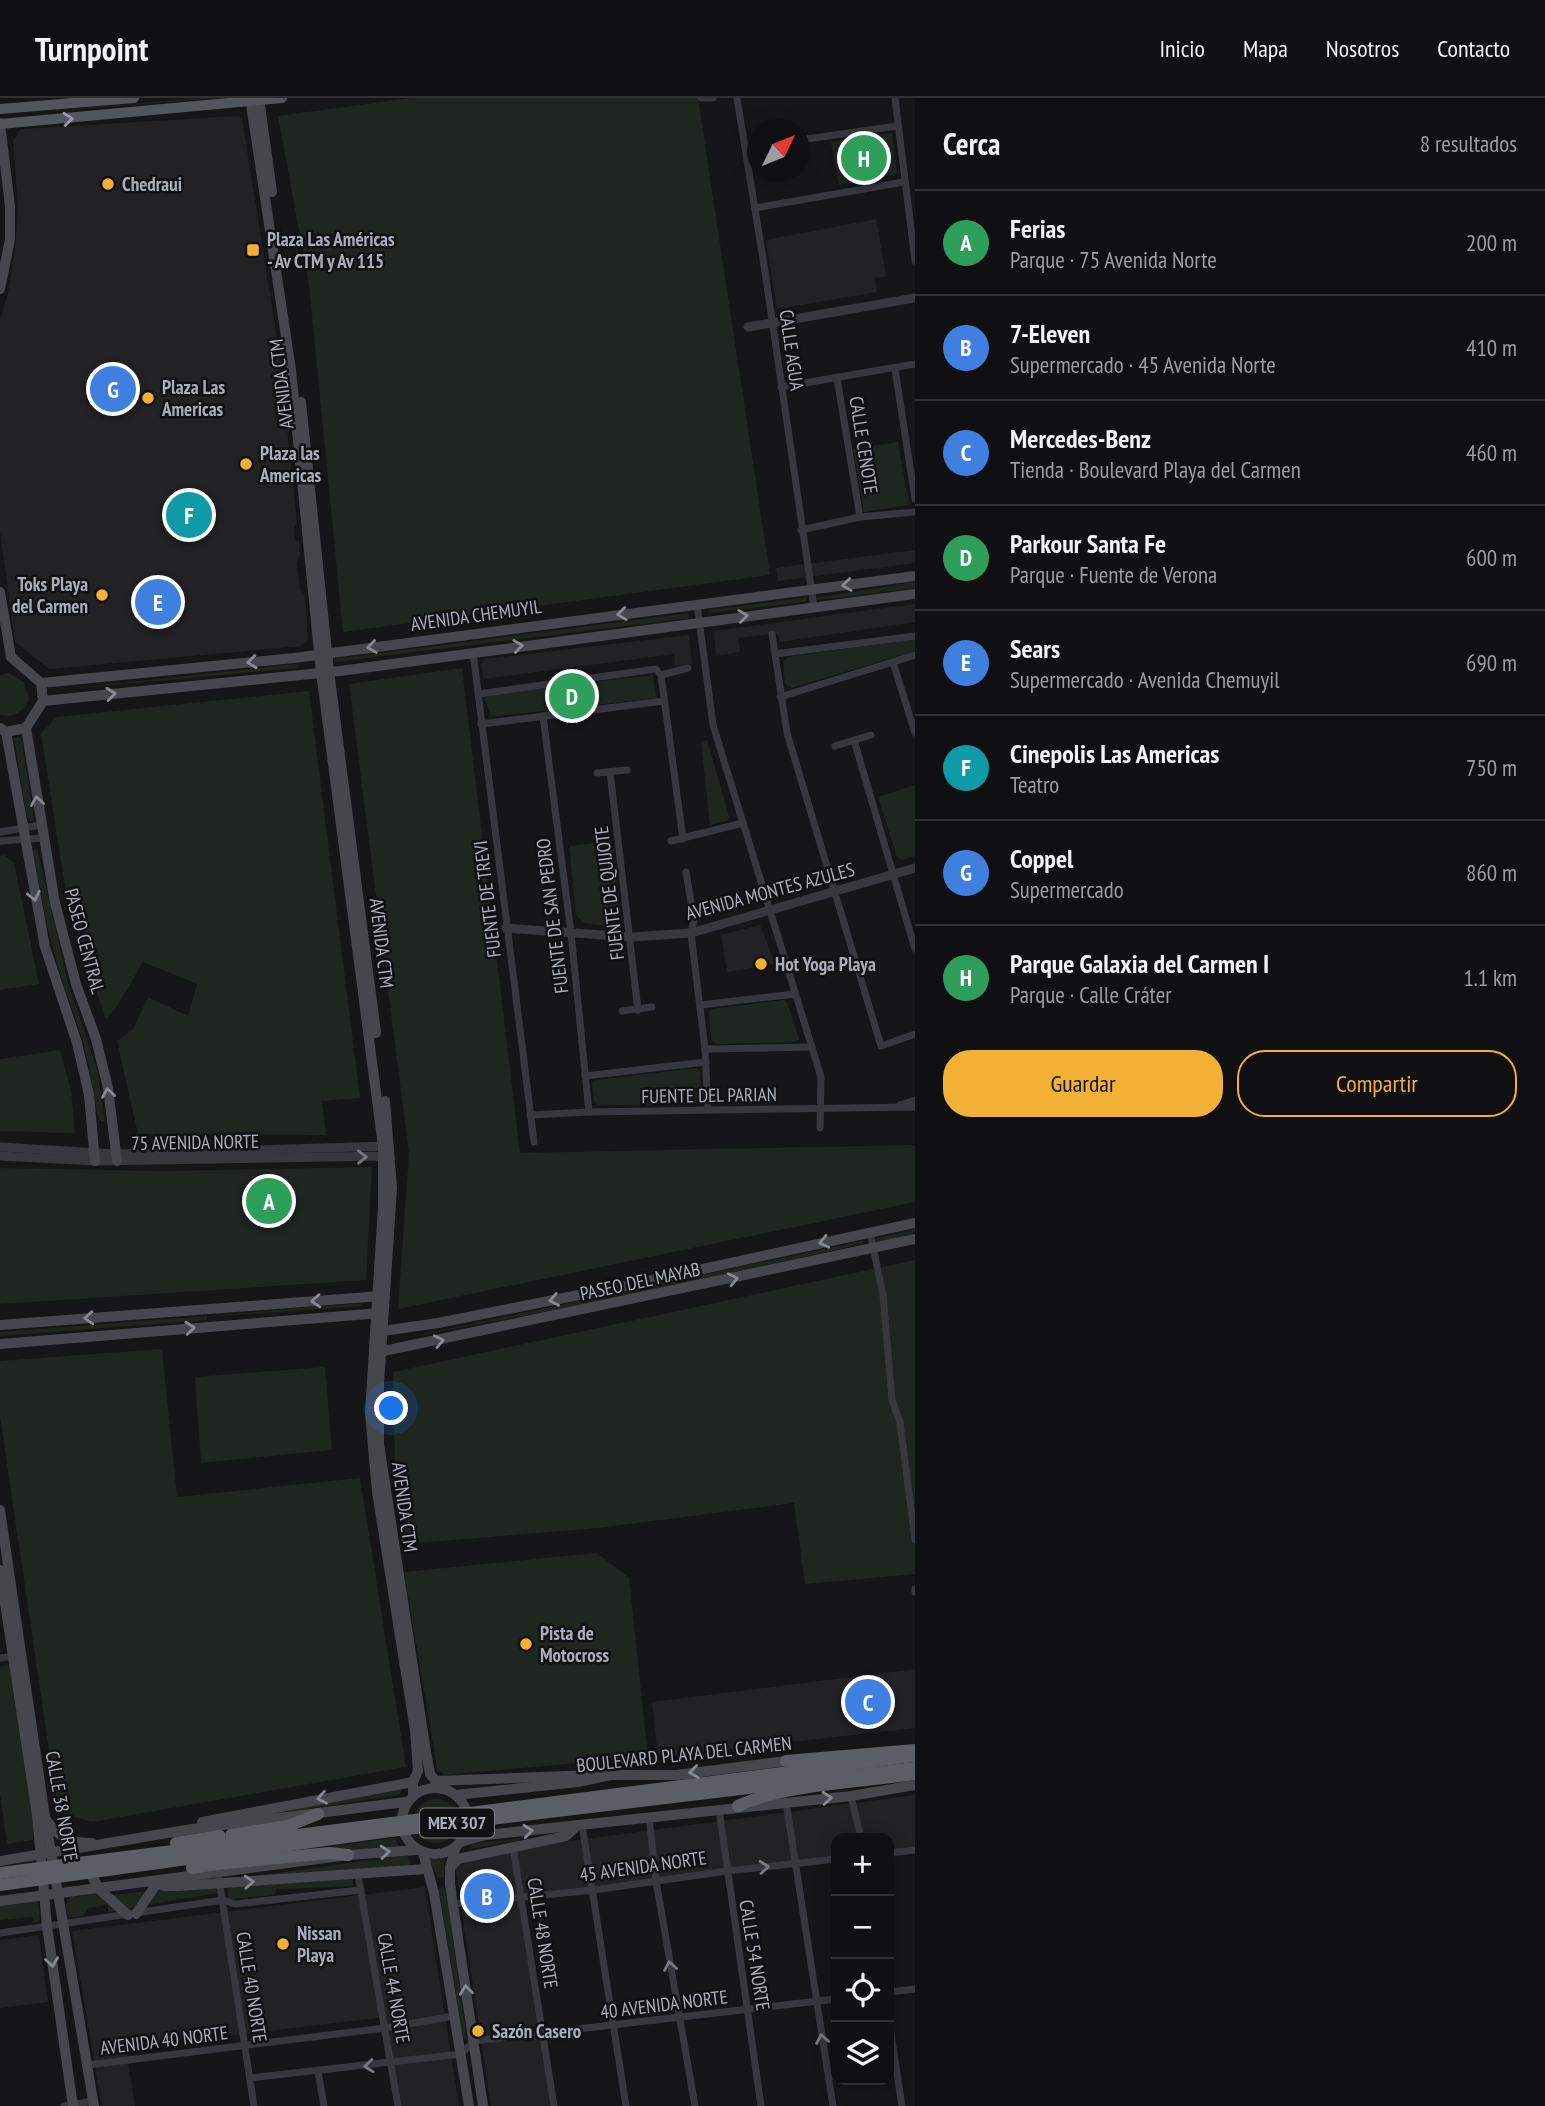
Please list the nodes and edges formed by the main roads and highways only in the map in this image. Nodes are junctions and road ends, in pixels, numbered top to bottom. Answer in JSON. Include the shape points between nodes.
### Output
{"nodes":[{"id":1,"x":134,"y":98,"type":"edge"},
{"id":2,"x":282,"y":98,"type":"edge"},
{"id":3,"x":255,"y":100,"type":"edge"},
{"id":4,"x":0,"y":109,"type":"edge"},
{"id":5,"x":0,"y":124,"type":"edge"},
{"id":6,"x":0,"y":289,"type":"edge"},
{"id":7,"x":915,"y":576,"type":"edge"},
{"id":8,"x":0,"y":592,"type":"edge"},
{"id":9,"x":915,"y":594,"type":"edge"},
{"id":10,"x":323,"y":653,"type":"junction"},
{"id":11,"x":6,"y":658,"type":"edge"},
{"id":12,"x":325,"y":671,"type":"junction"},
{"id":13,"x":40,"y":683,"type":"junction"},
{"id":14,"x":43,"y":701,"type":"junction"},
{"id":15,"x":26,"y":728,"type":"junction"},
{"id":16,"x":3,"y":730,"type":"edge"},
{"id":17,"x":387,"y":1151,"type":"junction"},
{"id":18,"x":95,"y":1157,"type":"road end"},
{"id":19,"x":116,"y":1157,"type":"road end"},
{"id":20,"x":915,"y":1223,"type":"edge"},
{"id":21,"x":915,"y":1239,"type":"edge"},
{"id":22,"x":380,"y":1296,"type":"junction"},
{"id":23,"x":378,"y":1313,"type":"junction"},
{"id":24,"x":0,"y":1325,"type":"edge"},
{"id":25,"x":377,"y":1332,"type":"junction"},
{"id":26,"x":0,"y":1344,"type":"edge"},
{"id":27,"x":376,"y":1353,"type":"junction"},
{"id":28,"x":0,"y":1516,"type":"edge"},
{"id":29,"x":0,"y":1570,"type":"edge"},
{"id":30,"x":17,"y":1656,"type":"junction"},
{"id":31,"x":915,"y":1745,"type":"edge"},
{"id":32,"x":915,"y":1750,"type":"edge"},
{"id":33,"x":915,"y":1756,"type":"edge"},
{"id":34,"x":786,"y":1761,"type":"junction"},
{"id":35,"x":915,"y":1768,"type":"edge"},
{"id":36,"x":915,"y":1774,"type":"edge"},
{"id":37,"x":610,"y":1775,"type":"junction"},
{"id":38,"x":413,"y":1782,"type":"junction"},
{"id":39,"x":915,"y":1784,"type":"edge"},
{"id":40,"x":439,"y":1785,"type":"junction"},
{"id":41,"x":850,"y":1790,"type":"junction"},
{"id":42,"x":456,"y":1795,"type":"junction"},
{"id":43,"x":409,"y":1798,"type":"junction"},
{"id":44,"x":738,"y":1806,"type":"junction"},
{"id":45,"x":318,"y":1814,"type":"junction"},
{"id":46,"x":45,"y":1817,"type":"junction"},
{"id":47,"x":580,"y":1825,"type":"junction"},
{"id":48,"x":192,"y":1829,"type":"junction"},
{"id":49,"x":458,"y":1844,"type":"junction"},
{"id":50,"x":102,"y":1845,"type":"junction"},
{"id":51,"x":420,"y":1851,"type":"junction"},
{"id":52,"x":348,"y":1855,"type":"joint"},
{"id":53,"x":47,"y":1856,"type":"junction"},
{"id":54,"x":0,"y":1861,"type":"edge"},
{"id":55,"x":450,"y":1868,"type":"junction"},
{"id":56,"x":426,"y":1869,"type":"junction"},
{"id":57,"x":64,"y":1871,"type":"junction"},
{"id":58,"x":0,"y":1873,"type":"edge"},
{"id":59,"x":218,"y":1874,"type":"junction"},
{"id":60,"x":158,"y":1882,"type":"junction"},
{"id":61,"x":0,"y":1885,"type":"edge"},
{"id":62,"x":99,"y":1889,"type":"junction"},
{"id":63,"x":60,"y":1893,"type":"junction"},
{"id":64,"x":44,"y":1895,"type":"junction"},
{"id":65,"x":0,"y":1900,"type":"edge"},
{"id":66,"x":94,"y":2103,"type":"edge"},
{"id":67,"x":70,"y":2105,"type":"edge"},
{"id":68,"x":469,"y":2106,"type":"edge"},
{"id":69,"x":483,"y":2106,"type":"edge"}],
"edges":[{"from":1,"to":4,"type":"main road"},
{"from":2,"to":3,"type":"main road"},
{"from":5,"to":3,"type":"main road","one_way":true},
{"from":3,"to":10,"type":"main road","name":"AVENIDA CTM"},
{"from":5,"to":6,"type":"main road","via":[[10,239]]},
{"from":7,"to":10,"type":"main road","name":"AVENIDA CHEMUYIL","one_way":true},
{"from":8,"to":11,"type":"main road"},
{"from":12,"to":9,"type":"main road","name":"AVENIDA CHEMUYIL","one_way":true},
{"from":10,"to":12,"type":"main road","name":"AVENIDA CTM"},
{"from":10,"to":13,"type":"main road","name":"AVENIDA CHEMUYIL","one_way":true},
{"from":11,"to":13,"type":"main road"},
{"from":14,"to":12,"type":"main road","name":"AVENIDA CHEMUYIL","one_way":true},
{"from":12,"to":17,"type":"main road","name":"AVENIDA CTM"},
{"from":12,"to":17,"type":"main road","name":"AVENIDA CTM"},
{"from":13,"to":14,"type":"main road"},
{"from":14,"to":15,"type":"main road"},
{"from":15,"to":16,"type":"main road"},
{"from":19,"to":15,"type":"main road","name":"PASEO CENTRAL","one_way":true,"via":[[108,1088],[55,903]]},
{"from":16,"to":18,"type":"main road","name":"PASEO CENTRAL","one_way":true,"via":[[45,947],[89,1095]]},
{"from":17,"to":22,"type":"main road","name":"AVENIDA CTM","via":[[391,1223]]},
{"from":20,"to":25,"type":"main road","name":"PASEO DEL MAYAB","one_way":true,"via":[[615,1288]]},
{"from":27,"to":21,"type":"main road","name":"PASEO DEL MAYAB","one_way":true},
{"from":22,"to":23,"type":"main road","name":"AVENIDA CTM"},
{"from":22,"to":24,"type":"main road","one_way":true},
{"from":23,"to":25,"type":"main road","name":"AVENIDA CTM"},
{"from":26,"to":23,"type":"main road","one_way":true},
{"from":25,"to":27,"type":"main road","name":"AVENIDA CTM"},
{"from":27,"to":38,"type":"main road","name":"AVENIDA CTM","via":[[370,1413],[374,1470],[415,1730],[418,1771]]},
{"from":27,"to":40,"type":"main road","name":"AVENIDA CTM","via":[[383,1475],[426,1752],[430,1774]]},
{"from":28,"to":30,"type":"main road","name":"CALLE 38 NORTE"},
{"from":29,"to":30,"type":"main road","name":"CALLE 38 NORTE"},
{"from":30,"to":46,"type":"main road","name":"CALLE 38 NORTE"},
{"from":30,"to":53,"type":"main road","name":"CALLE 38 NORTE"},
{"from":31,"to":34,"type":"main road","name":"BOULEVARD PLAYA DEL CARMEN"},
{"from":32,"to":34,"type":"highway"},
{"from":33,"to":57,"type":"highway","number":"MEX 307","bridge":true},
{"from":34,"to":37,"type":"main road","name":"BOULEVARD PLAYA DEL CARMEN","one_way":true,"via":[[677,1774]]},
{"from":35,"to":57,"type":"highway","number":"MEX 307","bridge":true},
{"from":36,"to":41,"type":"highway"},
{"from":37,"to":40,"type":"main road","via":[[565,1774]]},
{"from":37,"to":42,"type":"main road","name":"BOULEVARD PLAYA DEL CARMEN"},
{"from":38,"to":43,"type":"main road","name":"AVENIDA CTM"},
{"from":38,"to":48,"type":"main road","one_way":true,"via":[[233,1815],[201,1822]]},
{"from":39,"to":41,"type":"main road"},
{"from":40,"to":42,"type":"main road"},
{"from":40,"to":43,"type":"main road"},
{"from":44,"to":41,"type":"main road","one_way":true},
{"from":41,"to":44,"type":"highway","via":[[755,1798]]},
{"from":42,"to":49,"type":"main road","via":[[471,1818],[469,1831]]},
{"from":43,"to":45,"type":"main road"},
{"from":43,"to":51,"type":"main road","via":[[401,1819],[404,1831]]},
{"from":44,"to":47,"type":"main road"},
{"from":45,"to":48,"type":"main road"},
{"from":45,"to":57,"type":"highway","bridge":true,"via":[[288,1826],[96,1854]]},
{"from":46,"to":50,"type":"main road","via":[[56,1834],[68,1841]]},
{"from":46,"to":53,"type":"main road","name":"CALLE 38 NORTE"},
{"from":49,"to":47,"type":"main road","one_way":true,"via":[[486,1835]]},
{"from":47,"to":55,"type":"main road","via":[[566,1836],[458,1859]]},
{"from":48,"to":50,"type":"main road"},
{"from":49,"to":51,"type":"main road","via":[[439,1853]]},
{"from":49,"to":55,"type":"main road"},
{"from":50,"to":53,"type":"main road"},
{"from":50,"to":62,"type":"main road","via":[[88,1853],[86,1864]]},
{"from":52,"to":51,"type":"main road","one_way":true},
{"from":51,"to":56,"type":"main road"},
{"from":52,"to":59,"type":"highway","via":[[288,1856]]},
{"from":53,"to":54,"type":"main road"},
{"from":53,"to":63,"type":"main road","name":"CALLE 38 NORTE"},
{"from":53,"to":64,"type":"main road","name":"CALLE 38 NORTE"},
{"from":69,"to":55,"type":"main road","one_way":true},
{"from":59,"to":56,"type":"main road","one_way":true,"via":[[358,1875]]},
{"from":56,"to":68,"type":"main road","via":[[434,1893]]},
{"from":57,"to":58,"type":"highway","number":"MEX 307","bridge":true},
{"from":57,"to":59,"type":"highway","bridge":true,"via":[[98,1878]]},
{"from":57,"to":61,"type":"highway","number":"MEX 307","bridge":true},
{"from":59,"to":60,"type":"main road"},
{"from":60,"to":62,"type":"main road"},
{"from":60,"to":62,"type":"main road","via":[[132,1914]]},
{"from":62,"to":63,"type":"main road"},
{"from":63,"to":64,"type":"main road"},
{"from":63,"to":66,"type":"main road","name":"CALLE 38 NORTE"},
{"from":64,"to":65,"type":"main road"},
{"from":64,"to":67,"type":"main road","name":"CALLE 38 NORTE","one_way":true}]}
